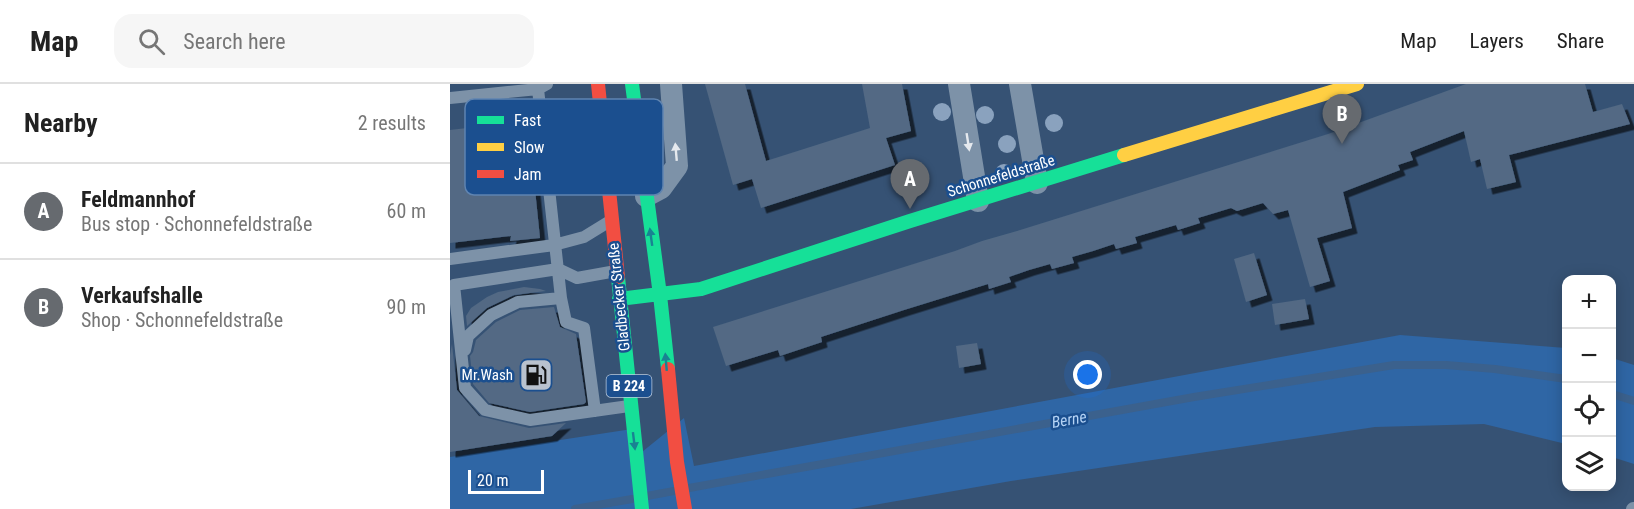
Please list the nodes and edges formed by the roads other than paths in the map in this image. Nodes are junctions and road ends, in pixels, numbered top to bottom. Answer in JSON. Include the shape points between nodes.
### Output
{"nodes":[{"id":1,"x":598,"y":84,"type":"edge"},
{"id":2,"x":632,"y":84,"type":"edge"},
{"id":3,"x":671,"y":84,"type":"edge"},
{"id":4,"x":959,"y":84,"type":"edge"},
{"id":5,"x":1020,"y":84,"type":"edge"},
{"id":6,"x":1356,"y":84,"type":"edge"},
{"id":7,"x":542,"y":87,"type":"edge"},
{"id":8,"x":1330,"y":88,"type":"edge"},
{"id":9,"x":450,"y":98,"type":"edge"},
{"id":10,"x":599,"y":99,"type":"edge"},
{"id":11,"x":634,"y":99,"type":"edge"},
{"id":12,"x":1037,"y":183,"type":"junction"},
{"id":13,"x":663,"y":185,"type":"edge"},
{"id":14,"x":550,"y":195,"type":"edge"},
{"id":15,"x":609,"y":195,"type":"edge"},
{"id":16,"x":646,"y":196,"type":"edge"},
{"id":17,"x":978,"y":201,"type":"junction"},
{"id":18,"x":611,"y":220,"type":"junction"},
{"id":19,"x":554,"y":245,"type":"junction"},
{"id":20,"x":450,"y":259,"type":"edge"},
{"id":21,"x":558,"y":269,"type":"junction"},
{"id":22,"x":617,"y":271,"type":"junction"},
{"id":23,"x":452,"y":285,"type":"edge"},
{"id":24,"x":660,"y":295,"type":"junction"},
{"id":25,"x":561,"y":298,"type":"junction"},
{"id":26,"x":619,"y":299,"type":"junction"},
{"id":27,"x":463,"y":366,"type":"junction"},
{"id":28,"x":630,"y":406,"type":"junction"},
{"id":29,"x":595,"y":411,"type":"junction"},
{"id":30,"x":642,"y":509,"type":"edge"},
{"id":31,"x":685,"y":509,"type":"edge"}],
"edges":[{"from":1,"to":10,"type":"main road","name":"Gladbecker Straße","number":"B 224"},
{"from":2,"to":11,"type":"main road","number":"B 224"},
{"from":13,"to":3,"type":"street","one_way":true,"via":[[677,166]]},
{"from":4,"to":17,"type":"street","one_way":true},
{"from":5,"to":12,"type":"street"},
{"from":6,"to":8,"type":"main road","name":"Schonnefeldstraße"},
{"from":7,"to":9,"type":"lane"},
{"from":8,"to":12,"type":"main road","name":"Schonnefeldstraße"},
{"from":12,"to":17,"type":"main road","name":"Schonnefeldstraße"},
{"from":14,"to":19,"type":"lane"},
{"from":15,"to":18,"type":"main road","name":"Gladbecker Straße","number":"B 224"},
{"from":24,"to":16,"type":"main road","number":"B 224","one_way":true},
{"from":17,"to":24,"type":"main road","name":"Schonnefeldstraße","via":[[701,289]]},
{"from":18,"to":19,"type":"lane","via":[[584,237]]},
{"from":18,"to":22,"type":"main road","name":"Gladbecker Straße","number":"B 224"},
{"from":19,"to":20,"type":"lane"},
{"from":19,"to":21,"type":"lane"},
{"from":21,"to":22,"type":"lane","via":[[577,278]]},
{"from":21,"to":23,"type":"lane"},
{"from":21,"to":25,"type":"lane"},
{"from":22,"to":26,"type":"main road","name":"Gladbecker Straße","number":"B 224"},
{"from":23,"to":27,"type":"lane"},
{"from":24,"to":26,"type":"main road","name":"Schonnefeldstraße"},
{"from":31,"to":24,"type":"main road","number":"B 224","one_way":true},
{"from":25,"to":27,"type":"lane","via":[[518,302],[491,315],[468,336]]},
{"from":25,"to":29,"type":"lane","via":[[566,322],[584,328]]},
{"from":26,"to":28,"type":"main road","name":"Gladbecker Straße","number":"B 224"},
{"from":27,"to":29,"type":"lane","via":[[465,388],[485,410],[530,420]]},
{"from":28,"to":29,"type":"lane"},
{"from":28,"to":30,"type":"main road","name":"Gladbecker Straße","number":"B 224","one_way":true}]}
